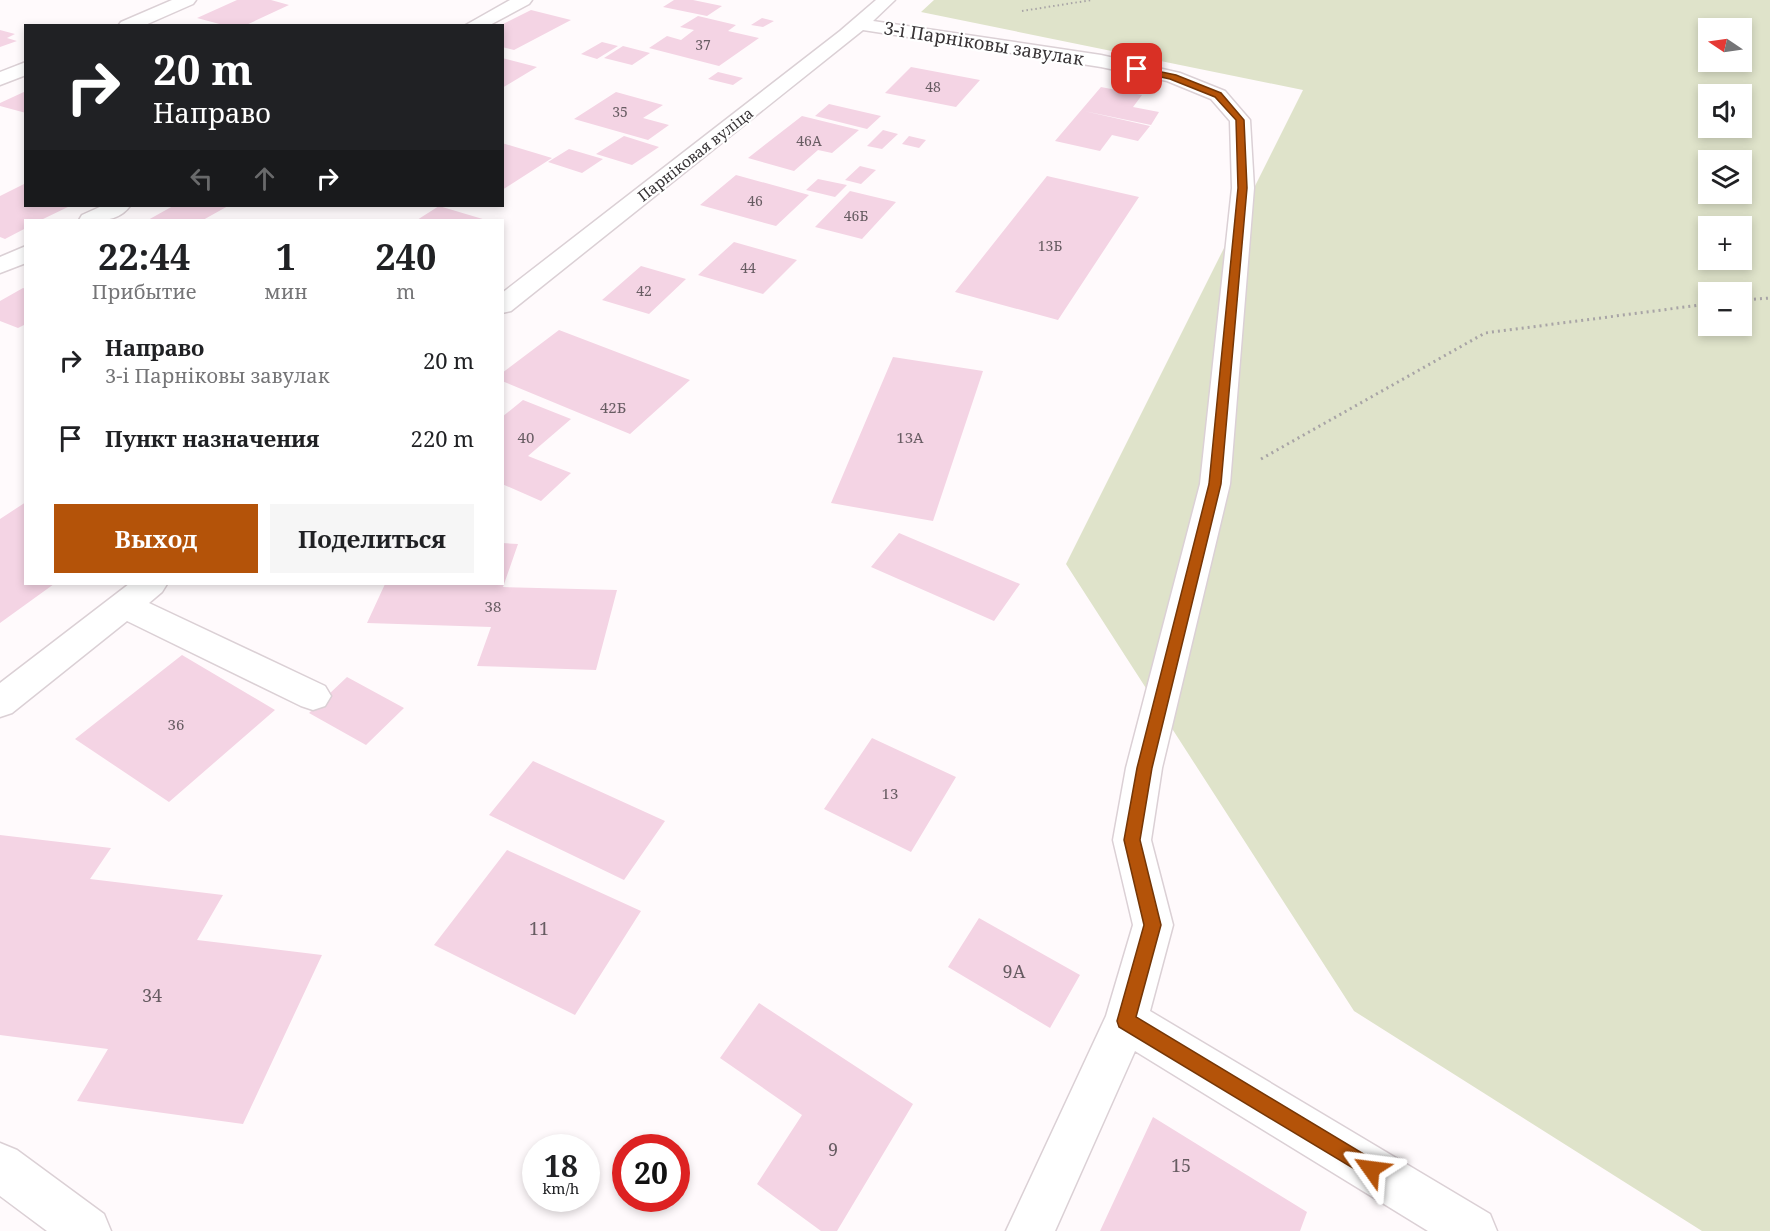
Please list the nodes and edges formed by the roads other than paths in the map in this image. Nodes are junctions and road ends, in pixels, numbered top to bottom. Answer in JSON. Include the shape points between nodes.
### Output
{"nodes":[{"id":1,"x":187,"y":0,"type":"edge"},
{"id":2,"x":523,"y":0,"type":"edge"},
{"id":3,"x":886,"y":0,"type":"edge"},
{"id":4,"x":132,"y":24,"type":"edge"},
{"id":5,"x":477,"y":24,"type":"edge"},
{"id":6,"x":859,"y":24,"type":"junction"},
{"id":7,"x":24,"y":69,"type":"edge"},
{"id":8,"x":0,"y":79,"type":"edge"},
{"id":9,"x":117,"y":207,"type":"edge"},
{"id":10,"x":92,"y":219,"type":"edge"},
{"id":11,"x":24,"y":254,"type":"edge"},
{"id":12,"x":0,"y":266,"type":"edge"},
{"id":13,"x":504,"y":304,"type":"edge"},
{"id":14,"x":150,"y":585,"type":"edge"},
{"id":15,"x":123,"y":605,"type":"junction"},
{"id":16,"x":313,"y":696,"type":"dead end"},
{"id":17,"x":0,"y":703,"type":"edge"},
{"id":18,"x":1126,"y":1021,"type":"junction"},
{"id":19,"x":0,"y":1167,"type":"edge"},
{"id":20,"x":87,"y":1231,"type":"edge"},
{"id":21,"x":1030,"y":1231,"type":"edge"},
{"id":22,"x":1473,"y":1231,"type":"edge"}],
"edges":[{"from":1,"to":4,"type":"street"},
{"from":2,"to":5,"type":"street"},
{"from":3,"to":6,"type":"street","name":"Парніковая вуліца"},
{"from":6,"to":13,"type":"street","name":"Парніковая вуліца"},
{"from":6,"to":18,"type":"street","name":"3-і Парніковы завулак","via":[[1101,61],[1173,77],[1218,95],[1240,120],[1243,188],[1215,484],[1144,768],[1132,840],[1153,925]]},
{"from":7,"to":8,"type":"street"},
{"from":9,"to":10,"type":"street"},
{"from":11,"to":12,"type":"street"},
{"from":14,"to":15,"type":"street"},
{"from":15,"to":16,"type":"street"},
{"from":15,"to":17,"type":"street"},
{"from":18,"to":21,"type":"street","name":"3-і Парніковы завулак"},
{"from":18,"to":22,"type":"street"},
{"from":19,"to":20,"type":"street"}]}
